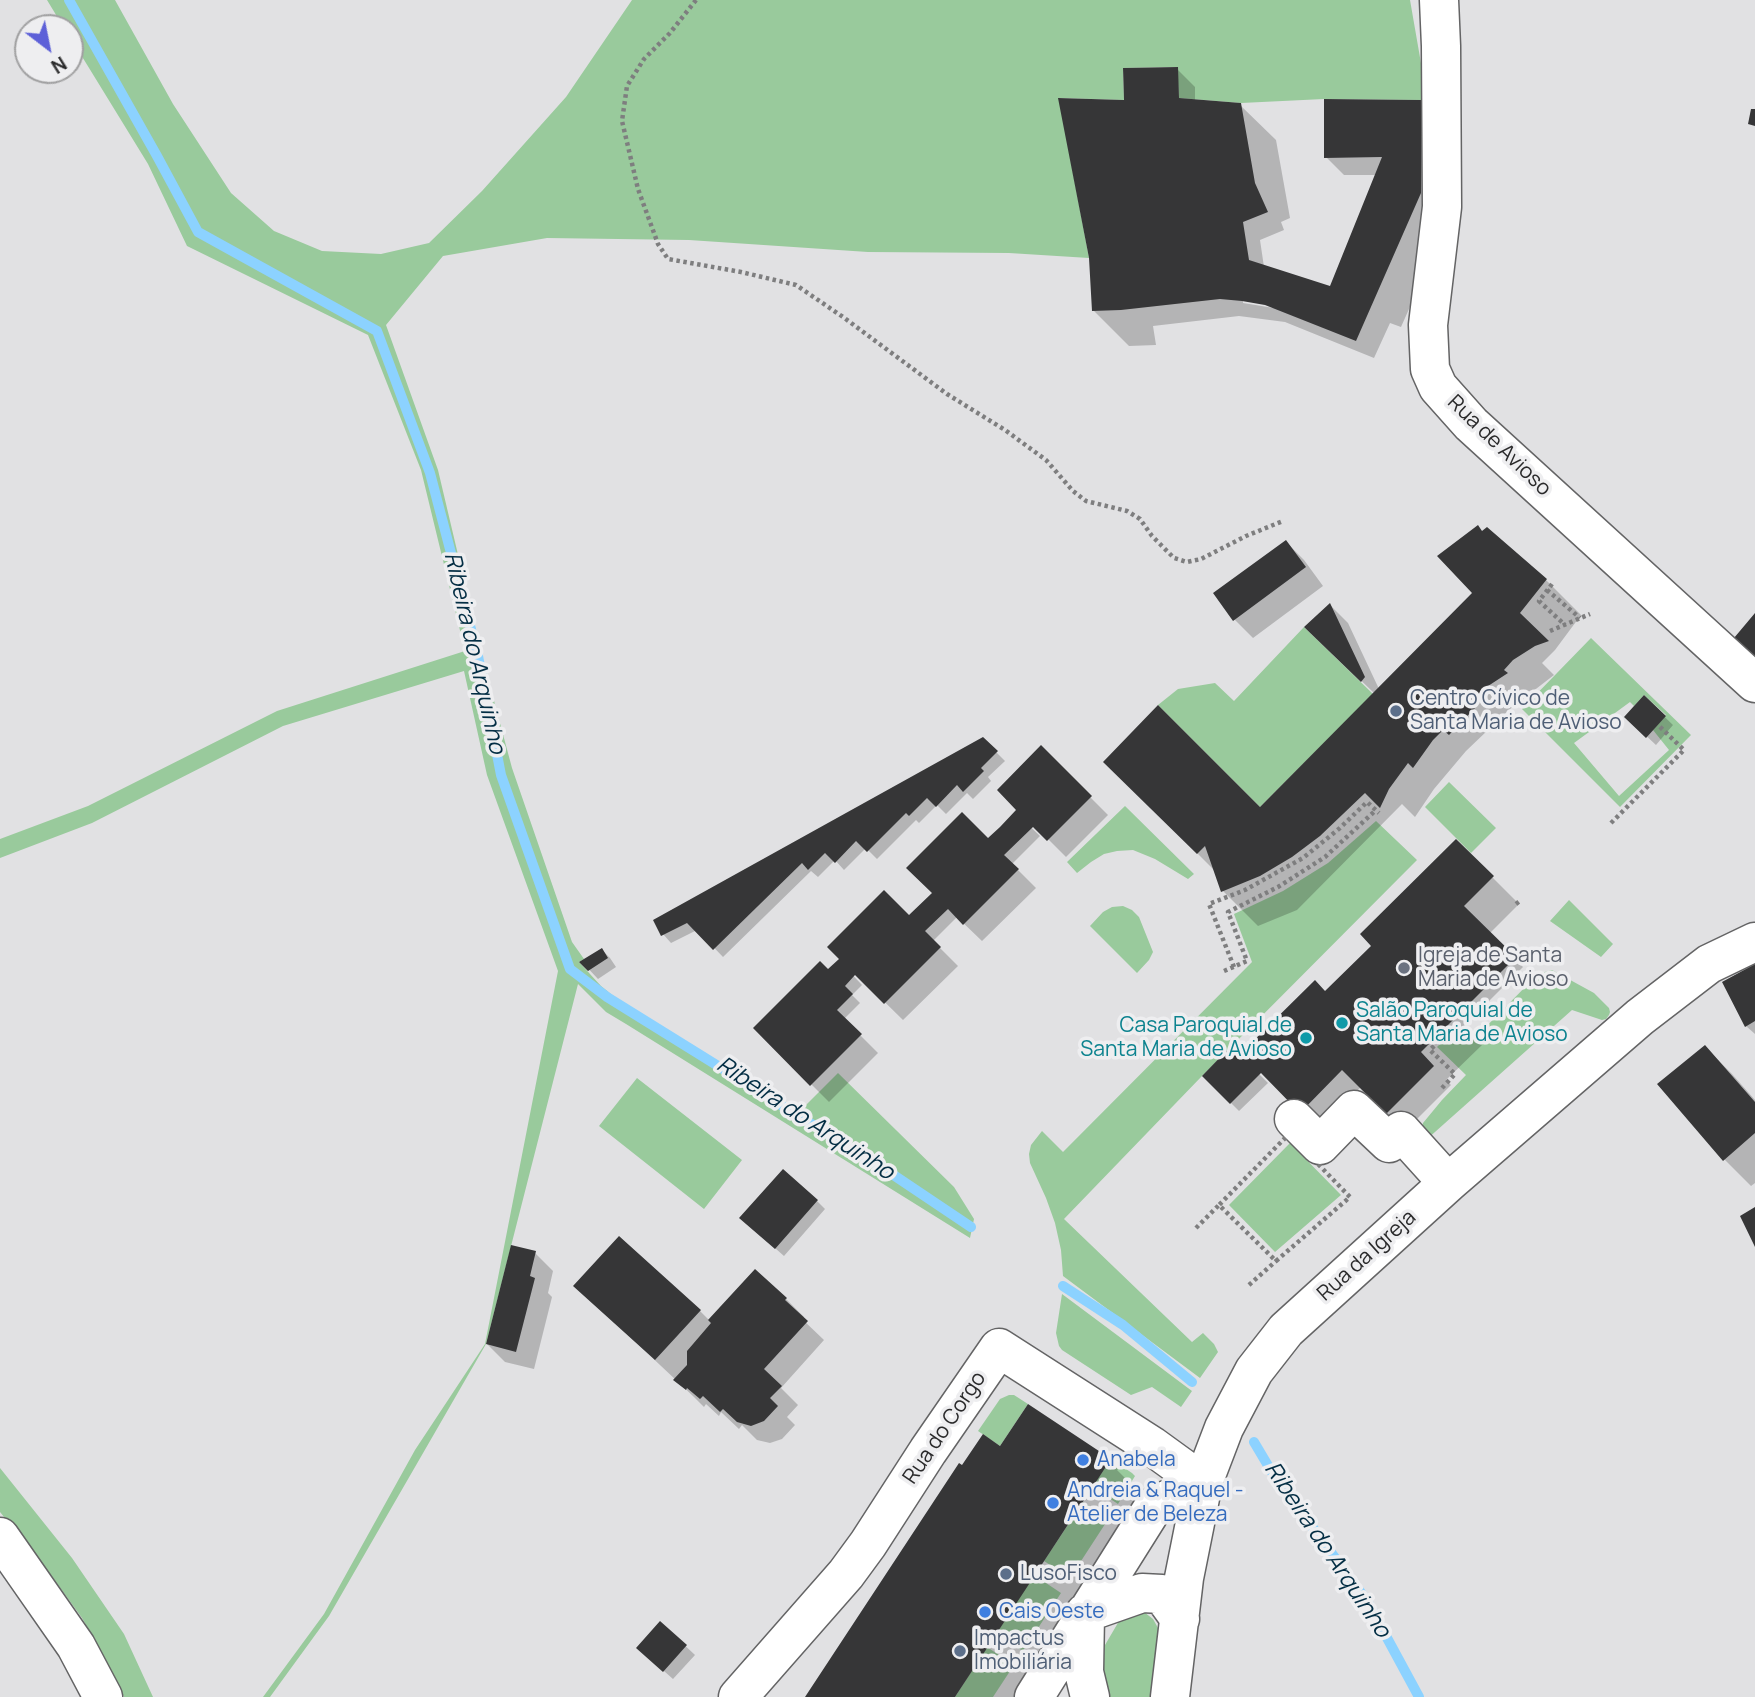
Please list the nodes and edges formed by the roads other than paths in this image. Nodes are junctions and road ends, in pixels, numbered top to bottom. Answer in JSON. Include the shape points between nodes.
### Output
{"nodes":[{"id":1,"x":1439,"y":0,"type":"edge"},
{"id":2,"x":1755,"y":683,"type":"edge"},
{"id":3,"x":1755,"y":942,"type":"edge"},
{"id":4,"x":1294,"y":1119,"type":"dead end"},
{"id":5,"x":1448,"y":1183,"type":"junction"},
{"id":6,"x":1202,"y":1483,"type":"junction"},
{"id":7,"x":0,"y":1537,"type":"edge"},
{"id":8,"x":1085,"y":1613,"type":"junction"},
{"id":9,"x":1180,"y":1619,"type":"junction"},
{"id":10,"x":103,"y":1697,"type":"edge"},
{"id":11,"x":738,"y":1697,"type":"edge"},
{"id":12,"x":1034,"y":1697,"type":"edge"},
{"id":13,"x":1090,"y":1697,"type":"edge"},
{"id":14,"x":1170,"y":1697,"type":"edge"}],
"edges":[{"from":1,"to":2,"type":"street","name":"Rua de Avioso","via":[[1442,207],[1428,325],[1430,369],[1437,387],[1471,424]]},
{"from":3,"to":5,"type":"street","name":"Rua da Igreja","via":[[1709,964],[1640,1017]]},
{"from":4,"to":5,"type":"street","via":[[1320,1145],[1354,1110],[1390,1143],[1401,1131]]},
{"from":5,"to":6,"type":"street","name":"Rua da Igreja","via":[[1286,1330],[1254,1371]]},
{"from":6,"to":8,"type":"street","via":[[1154,1506]]},
{"from":6,"to":9,"type":"street","name":"Rua da Igreja"},
{"from":6,"to":11,"type":"street","name":"Rua do Corgo","via":[[999,1348],[846,1574]]},
{"from":7,"to":10,"type":"street","via":[[76,1646]]},
{"from":8,"to":9,"type":"street","via":[[1142,1593],[1162,1594]]},
{"from":8,"to":12,"type":"street"},
{"from":8,"to":13,"type":"street","via":[[1084,1672]]},
{"from":9,"to":14,"type":"street","name":"Rua da Igreja"}]}
